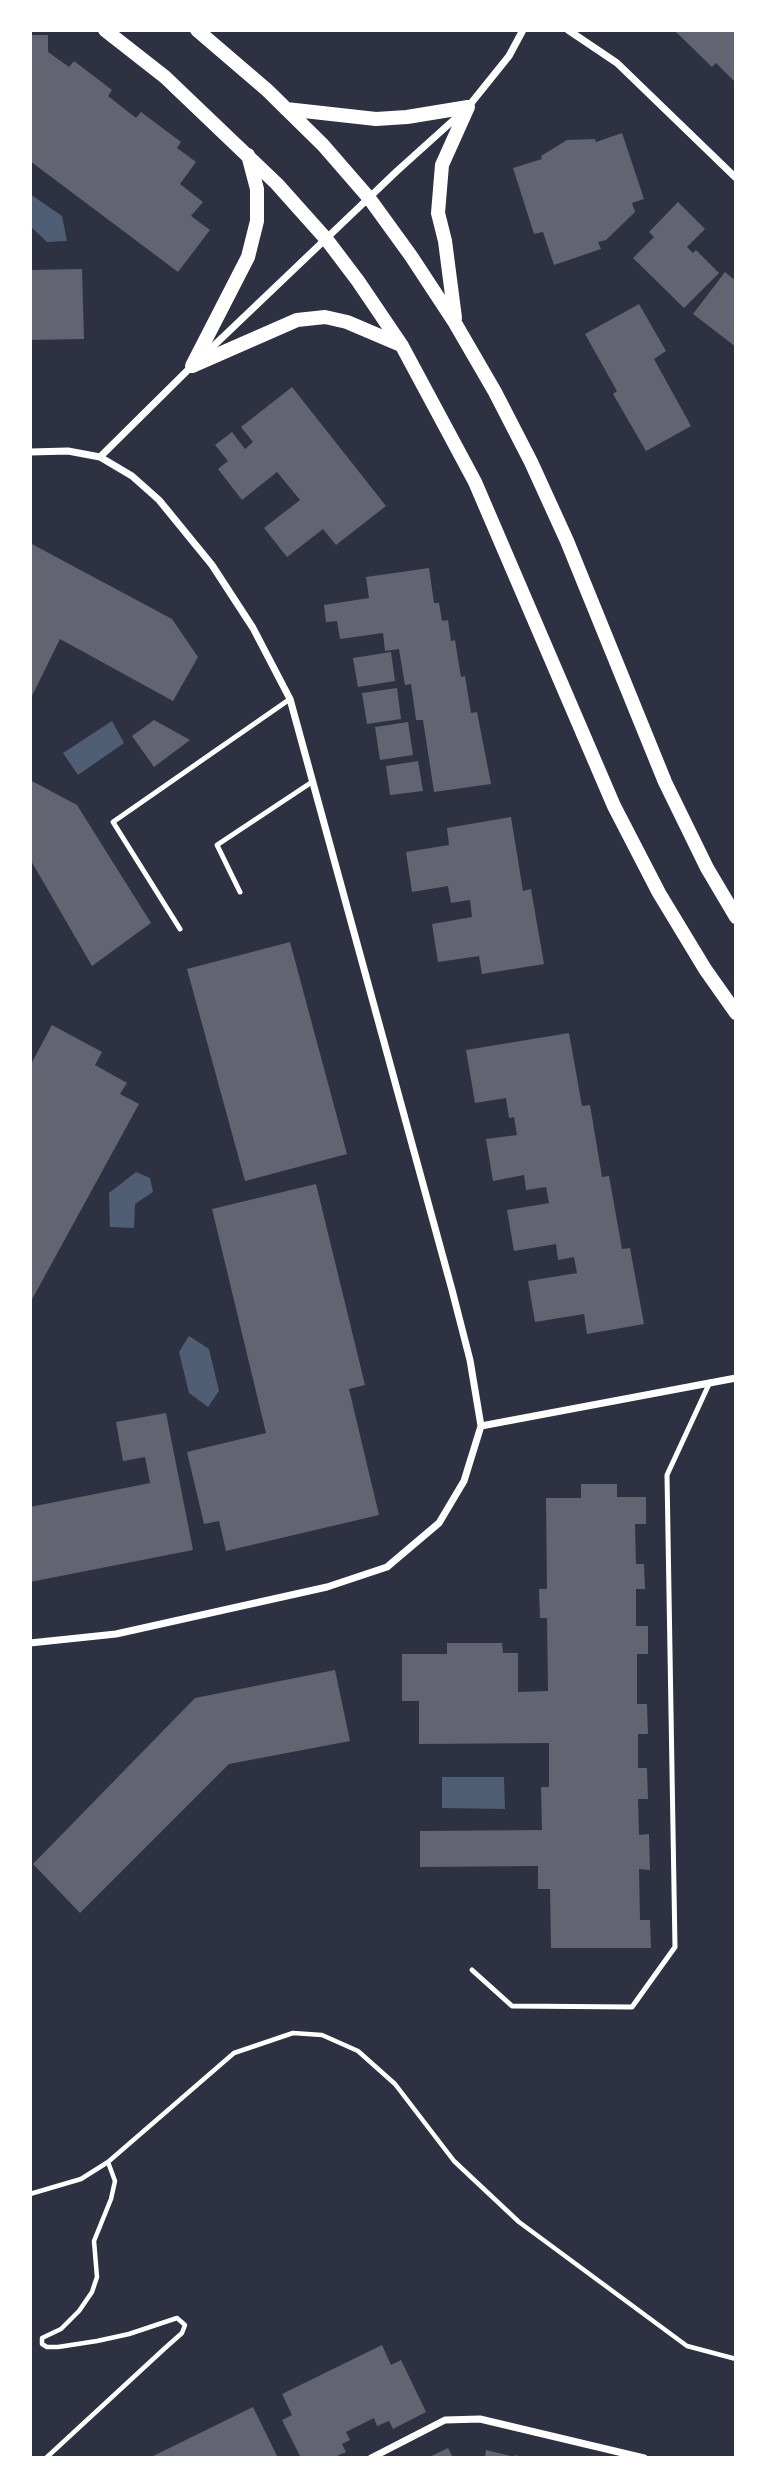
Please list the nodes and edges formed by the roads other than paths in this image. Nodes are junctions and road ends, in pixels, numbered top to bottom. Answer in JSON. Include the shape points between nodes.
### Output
{"nodes":[{"id":1,"x":105,"y":30,"type":"edge"},
{"id":2,"x":197,"y":30,"type":"edge"},
{"id":3,"x":523,"y":30,"type":"edge"},
{"id":4,"x":568,"y":30,"type":"edge"},
{"id":5,"x":468,"y":107,"type":"junction"},
{"id":6,"x":286,"y":109,"type":"junction"},
{"id":7,"x":247,"y":154,"type":"junction"},
{"id":8,"x":736,"y":178,"type":"edge"},
{"id":9,"x":369,"y":198,"type":"junction"},
{"id":10,"x":327,"y":240,"type":"junction"},
{"id":11,"x":455,"y":323,"type":"junction"},
{"id":12,"x":402,"y":346,"type":"junction"},
{"id":13,"x":192,"y":366,"type":"junction"},
{"id":14,"x":30,"y":452,"type":"edge"},
{"id":15,"x":100,"y":457,"type":"junction"},
{"id":16,"x":290,"y":699,"type":"junction"},
{"id":17,"x":312,"y":782,"type":"junction"},
{"id":18,"x":240,"y":892,"type":"dead end"},
{"id":19,"x":736,"y":917,"type":"edge"},
{"id":20,"x":180,"y":929,"type":"dead end"},
{"id":21,"x":736,"y":1013,"type":"edge"},
{"id":22,"x":736,"y":1378,"type":"edge"},
{"id":23,"x":710,"y":1382,"type":"junction"},
{"id":24,"x":481,"y":1426,"type":"junction"},
{"id":25,"x":30,"y":1643,"type":"edge"},
{"id":26,"x":472,"y":1970,"type":"dead end"},
{"id":27,"x":371,"y":2458,"type":"edge"},
{"id":28,"x":644,"y":2458,"type":"edge"}],
"edges":[{"from":1,"to":7,"type":"main road","via":[[165,77]]},
{"from":2,"to":6,"type":"main road"},
{"from":3,"to":5,"type":"street","via":[[509,56]]},
{"from":4,"to":8,"type":"street","via":[[617,62]]},
{"from":5,"to":6,"type":"main road","via":[[376,119]]},
{"from":5,"to":9,"type":"street"},
{"from":5,"to":11,"type":"main road","via":[[442,166],[438,214]]},
{"from":6,"to":9,"type":"main road"},
{"from":7,"to":10,"type":"main road"},
{"from":7,"to":13,"type":"main road","via":[[257,189],[257,220],[248,257]]},
{"from":9,"to":10,"type":"street"},
{"from":9,"to":11,"type":"main road"},
{"from":10,"to":12,"type":"main road"},
{"from":10,"to":13,"type":"street"},
{"from":11,"to":19,"type":"main road","via":[[531,462],[665,782]]},
{"from":12,"to":13,"type":"main road","via":[[324,317],[297,320]]},
{"from":12,"to":21,"type":"main road","via":[[475,482],[614,806],[659,893]]},
{"from":13,"to":15,"type":"street"},
{"from":14,"to":15,"type":"street"},
{"from":15,"to":16,"type":"street","via":[[159,500],[212,565],[254,628]]},
{"from":16,"to":17,"type":"street"},
{"from":16,"to":20,"type":"lane","via":[[113,822]]},
{"from":17,"to":18,"type":"lane","via":[[217,845]]},
{"from":17,"to":24,"type":"street","via":[[452,1290]]},
{"from":22,"to":23,"type":"street"},
{"from":23,"to":24,"type":"street"},
{"from":23,"to":26,"type":"lane","via":[[667,1475],[675,1947],[632,2007],[512,2006]]},
{"from":24,"to":25,"type":"street","via":[[464,1481],[439,1523],[387,1567],[327,1587],[116,1634]]},
{"from":27,"to":28,"type":"street","via":[[445,2420],[480,2419]]}]}
